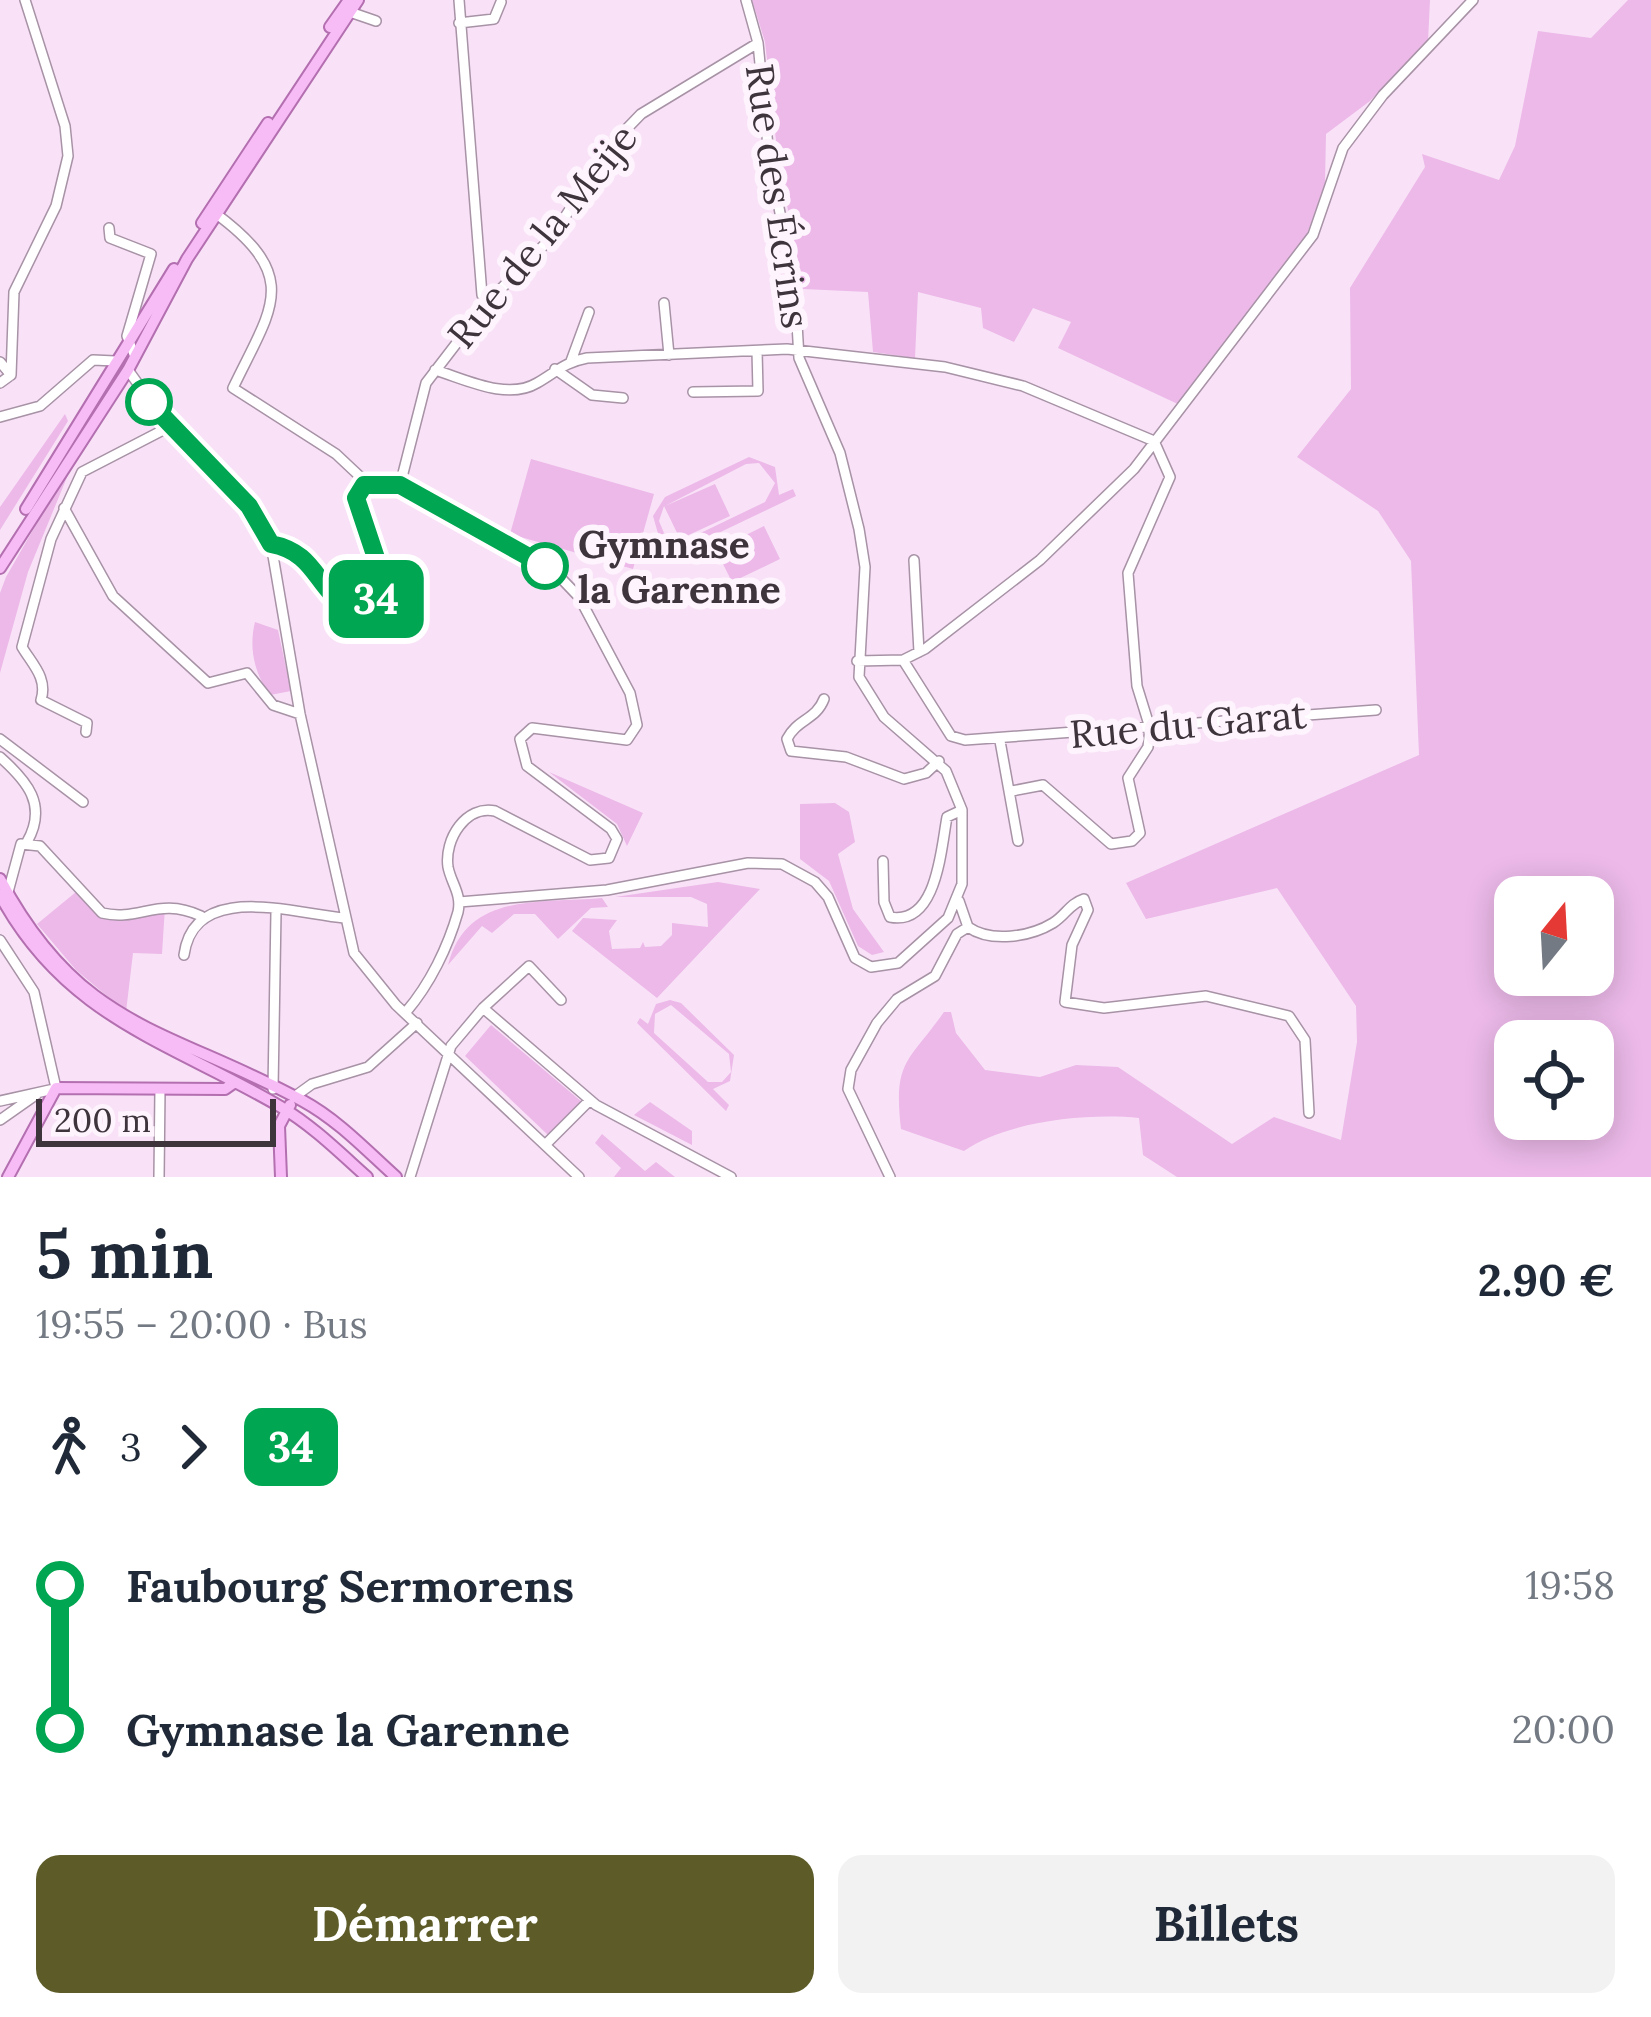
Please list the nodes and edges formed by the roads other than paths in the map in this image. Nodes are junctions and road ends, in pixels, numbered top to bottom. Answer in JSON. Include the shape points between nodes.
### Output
{"nodes":[{"id":1,"x":25,"y":0,"type":"edge"},
{"id":2,"x":358,"y":0,"type":"edge"},
{"id":3,"x":459,"y":0,"type":"edge"},
{"id":4,"x":746,"y":0,"type":"edge"},
{"id":5,"x":1473,"y":0,"type":"edge"},
{"id":6,"x":501,"y":2,"type":"edge"},
{"id":7,"x":347,"y":7,"type":"edge"},
{"id":8,"x":376,"y":21,"type":"dead end"},
{"id":9,"x":459,"y":23,"type":"junction"},
{"id":10,"x":758,"y":43,"type":"junction"},
{"id":11,"x":214,"y":212,"type":"junction"},
{"id":12,"x":109,"y":228,"type":"dead end"},
{"id":13,"x":489,"y":301,"type":"junction"},
{"id":14,"x":664,"y":303,"type":"dead end"},
{"id":15,"x":589,"y":312,"type":"dead end"},
{"id":16,"x":127,"y":344,"type":"junction"},
{"id":17,"x":798,"y":350,"type":"junction"},
{"id":18,"x":757,"y":351,"type":"junction"},
{"id":19,"x":669,"y":355,"type":"junction"},
{"id":20,"x":135,"y":357,"type":"junction"},
{"id":21,"x":115,"y":361,"type":"junction"},
{"id":22,"x":571,"y":361,"type":"junction"},
{"id":23,"x":0,"y":362,"type":"edge"},
{"id":24,"x":555,"y":369,"type":"junction"},
{"id":25,"x":128,"y":370,"type":"junction"},
{"id":26,"x":435,"y":370,"type":"junction"},
{"id":27,"x":11,"y":375,"type":"junction"},
{"id":28,"x":0,"y":383,"type":"edge"},
{"id":29,"x":693,"y":392,"type":"dead end"},
{"id":30,"x":623,"y":398,"type":"dead end"},
{"id":31,"x":0,"y":417,"type":"edge"},
{"id":32,"x":170,"y":427,"type":"junction"},
{"id":33,"x":1154,"y":441,"type":"junction"},
{"id":34,"x":369,"y":485,"type":"junction"},
{"id":35,"x":400,"y":485,"type":"junction"},
{"id":36,"x":64,"y":508,"type":"junction"},
{"id":37,"x":271,"y":544,"type":"junction"},
{"id":38,"x":0,"y":552,"type":"edge"},
{"id":39,"x":914,"y":560,"type":"dead end"},
{"id":40,"x":0,"y":568,"type":"edge"},
{"id":41,"x":919,"y":652,"type":"junction"},
{"id":42,"x":903,"y":660,"type":"junction"},
{"id":43,"x":857,"y":661,"type":"junction"},
{"id":44,"x":824,"y":699,"type":"dead end"},
{"id":45,"x":1376,"y":710,"type":"dead end"},
{"id":46,"x":300,"y":714,"type":"junction"},
{"id":47,"x":1150,"y":728,"type":"junction"},
{"id":48,"x":86,"y":733,"type":"dead end"},
{"id":49,"x":0,"y":739,"type":"edge"},
{"id":50,"x":1000,"y":741,"type":"junction"},
{"id":51,"x":0,"y":757,"type":"edge"},
{"id":52,"x":939,"y":761,"type":"junction"},
{"id":53,"x":1012,"y":791,"type":"junction"},
{"id":54,"x":82,"y":802,"type":"dead end"},
{"id":55,"x":962,"y":810,"type":"junction"},
{"id":56,"x":1018,"y":841,"type":"dead end"},
{"id":57,"x":27,"y":842,"type":"junction"},
{"id":58,"x":883,"y":861,"type":"dead end"},
{"id":59,"x":0,"y":879,"type":"edge"},
{"id":60,"x":4,"y":894,"type":"edge"},
{"id":61,"x":459,"y":902,"type":"junction"},
{"id":62,"x":959,"y":902,"type":"junction"},
{"id":63,"x":276,"y":912,"type":"junction"},
{"id":64,"x":200,"y":916,"type":"junction"},
{"id":65,"x":344,"y":918,"type":"junction"},
{"id":66,"x":968,"y":927,"type":"junction"},
{"id":67,"x":0,"y":940,"type":"edge"},
{"id":68,"x":184,"y":955,"type":"dead end"},
{"id":69,"x":561,"y":1000,"type":"dead end"},
{"id":70,"x":483,"y":1008,"type":"junction"},
{"id":71,"x":406,"y":1012,"type":"junction"},
{"id":72,"x":417,"y":1023,"type":"junction"},
{"id":73,"x":449,"y":1054,"type":"junction"},
{"id":74,"x":237,"y":1078,"type":"junction"},
{"id":75,"x":55,"y":1089,"type":"junction"},
{"id":76,"x":160,"y":1089,"type":"junction"},
{"id":77,"x":268,"y":1093,"type":"junction"},
{"id":78,"x":37,"y":1094,"type":"junction"},
{"id":79,"x":294,"y":1097,"type":"junction"},
{"id":80,"x":590,"y":1100,"type":"junction"},
{"id":81,"x":0,"y":1101,"type":"edge"},
{"id":82,"x":287,"y":1111,"type":"junction"},
{"id":83,"x":1309,"y":1113,"type":"dead end"},
{"id":84,"x":0,"y":1120,"type":"edge"},
{"id":85,"x":279,"y":1126,"type":"junction"},
{"id":86,"x":545,"y":1145,"type":"junction"},
{"id":87,"x":8,"y":1177,"type":"edge"},
{"id":88,"x":160,"y":1177,"type":"edge"},
{"id":89,"x":281,"y":1177,"type":"edge"},
{"id":90,"x":368,"y":1177,"type":"edge"},
{"id":91,"x":396,"y":1177,"type":"edge"},
{"id":92,"x":410,"y":1177,"type":"edge"},
{"id":93,"x":579,"y":1177,"type":"edge"},
{"id":94,"x":730,"y":1177,"type":"edge"},
{"id":95,"x":890,"y":1177,"type":"edge"}],
"edges":[{"from":1,"to":27,"type":"street","via":[[68,156],[56,206],[14,292]]},
{"from":2,"to":7,"type":"main road"},
{"from":3,"to":9,"type":"street"},
{"from":4,"to":10,"type":"street","name":"Rue des Écrins"},
{"from":5,"to":33,"type":"street","via":[[1343,148],[1313,235]]},
{"from":6,"to":9,"type":"street","via":[[494,19]]},
{"from":7,"to":8,"type":"street"},
{"from":7,"to":11,"type":"main road"},
{"from":9,"to":13,"type":"street","via":[[474,238]]},
{"from":10,"to":13,"type":"street","name":"Rue de la Meije","via":[[641,114],[552,237]]},
{"from":10,"to":17,"type":"street","name":"Rue des Écrins"},
{"from":11,"to":16,"type":"main road"},
{"from":11,"to":20,"type":"main road"},
{"from":11,"to":34,"type":"street","via":[[261,256],[273,283],[270,317],[232,388],[336,454]]},
{"from":12,"to":16,"type":"street","via":[[110,238],[151,254]]},
{"from":13,"to":26,"type":"street","name":"Rue de la Meije"},
{"from":14,"to":19,"type":"street"},
{"from":15,"to":22,"type":"street"},
{"from":16,"to":20,"type":"street"},
{"from":16,"to":21,"type":"main road"},
{"from":17,"to":18,"type":"street"},
{"from":17,"to":33,"type":"street","via":[[999,379]]},
{"from":17,"to":43,"type":"street","name":"Rue des Écrins","via":[[851,484],[865,567]]},
{"from":18,"to":19,"type":"street"},
{"from":18,"to":29,"type":"street","via":[[758,391]]},
{"from":19,"to":22,"type":"street"},
{"from":20,"to":25,"type":"main road"},
{"from":21,"to":25,"type":"main road"},
{"from":21,"to":31,"type":"street","via":[[93,360],[40,406]]},
{"from":21,"to":38,"type":"main road"},
{"from":22,"to":24,"type":"street"},
{"from":23,"to":27,"type":"street"},
{"from":24,"to":26,"type":"street","via":[[531,386],[505,390]]},
{"from":24,"to":30,"type":"street","via":[[592,395]]},
{"from":25,"to":32,"type":"street"},
{"from":25,"to":40,"type":"main road"},
{"from":26,"to":35,"type":"street","name":"Rue de la Meije"},
{"from":27,"to":28,"type":"street"},
{"from":32,"to":36,"type":"street","via":[[82,472]]},
{"from":32,"to":37,"type":"street","via":[[249,506]]},
{"from":33,"to":41,"type":"street","via":[[1040,560]]},
{"from":33,"to":47,"type":"street","via":[[1170,477],[1128,573],[1137,686]]},
{"from":34,"to":35,"type":"street"},
{"from":34,"to":37,"type":"street","via":[[356,498],[383,579],[366,608],[338,602],[301,553]]},
{"from":35,"to":61,"type":"street","via":[[565,582],[630,692],[637,725],[632,737],[616,741],[525,730],[527,766],[611,829],[615,849],[602,862],[590,860],[495,811],[478,810],[464,820],[449,853]]},
{"from":36,"to":46,"type":"street","via":[[112,596],[177,658],[208,683],[247,673],[273,705]]},
{"from":36,"to":48,"type":"street","via":[[22,647],[45,689],[41,700],[87,723]]},
{"from":37,"to":46,"type":"street"},
{"from":39,"to":41,"type":"street"},
{"from":41,"to":42,"type":"street"},
{"from":42,"to":43,"type":"street"},
{"from":42,"to":50,"type":"street","name":"Rue du Garat","via":[[951,736]]},
{"from":43,"to":52,"type":"street","via":[[874,706]]},
{"from":44,"to":52,"type":"street","via":[[793,727],[791,751],[846,757],[904,779]]},
{"from":45,"to":47,"type":"street","name":"Rue du Garat"},
{"from":46,"to":65,"type":"street"},
{"from":47,"to":50,"type":"street","name":"Rue du Garat"},
{"from":47,"to":53,"type":"street","via":[[1128,778],[1142,822],[1132,841],[1101,838],[1043,785]]},
{"from":49,"to":54,"type":"street"},
{"from":50,"to":53,"type":"street"},
{"from":51,"to":57,"type":"street","via":[[28,783],[37,811]]},
{"from":52,"to":55,"type":"street"},
{"from":53,"to":56,"type":"street"},
{"from":55,"to":58,"type":"street","via":[[946,817],[927,900],[916,914],[890,917]]},
{"from":55,"to":62,"type":"street"},
{"from":57,"to":60,"type":"street"},
{"from":57,"to":64,"type":"street","via":[[40,846],[102,913],[167,904]]},
{"from":59,"to":60,"type":"main road"},
{"from":60,"to":74,"type":"main road","via":[[44,958],[87,1001],[137,1036]]},
{"from":61,"to":62,"type":"street","via":[[782,864],[815,882],[855,958],[880,968],[919,947]]},
{"from":61,"to":71,"type":"street","via":[[434,971]]},
{"from":62,"to":66,"type":"street"},
{"from":63,"to":64,"type":"street","via":[[233,907]]},
{"from":63,"to":65,"type":"street"},
{"from":63,"to":77,"type":"street"},
{"from":64,"to":68,"type":"street"},
{"from":65,"to":71,"type":"street","via":[[354,953]]},
{"from":66,"to":83,"type":"street","via":[[988,937],[1020,934],[1051,925],[1084,899],[1066,1002],[1104,1008],[1206,996],[1289,1016],[1305,1040]]},
{"from":66,"to":95,"type":"street","via":[[935,976],[897,999],[877,1023],[851,1070],[848,1090]]},
{"from":67,"to":75,"type":"street","via":[[34,992]]},
{"from":69,"to":70,"type":"street","via":[[529,966]]},
{"from":70,"to":73,"type":"street"},
{"from":70,"to":80,"type":"street"},
{"from":71,"to":72,"type":"street"},
{"from":72,"to":73,"type":"street"},
{"from":72,"to":79,"type":"street","via":[[368,1067]]},
{"from":73,"to":86,"type":"street"},
{"from":73,"to":92,"type":"street"},
{"from":74,"to":76,"type":"main road","via":[[225,1089]]},
{"from":74,"to":77,"type":"main road"},
{"from":75,"to":76,"type":"main road"},
{"from":75,"to":78,"type":"street"},
{"from":75,"to":87,"type":"main road"},
{"from":76,"to":88,"type":"street"},
{"from":77,"to":79,"type":"main road"},
{"from":77,"to":82,"type":"main road"},
{"from":77,"to":85,"type":"main road"},
{"from":78,"to":81,"type":"street"},
{"from":78,"to":84,"type":"street"},
{"from":79,"to":82,"type":"main road"},
{"from":79,"to":91,"type":"main road"},
{"from":80,"to":86,"type":"street"},
{"from":80,"to":94,"type":"street"},
{"from":82,"to":85,"type":"main road"},
{"from":82,"to":90,"type":"main road"},
{"from":85,"to":89,"type":"main road"},
{"from":86,"to":93,"type":"street"}]}
